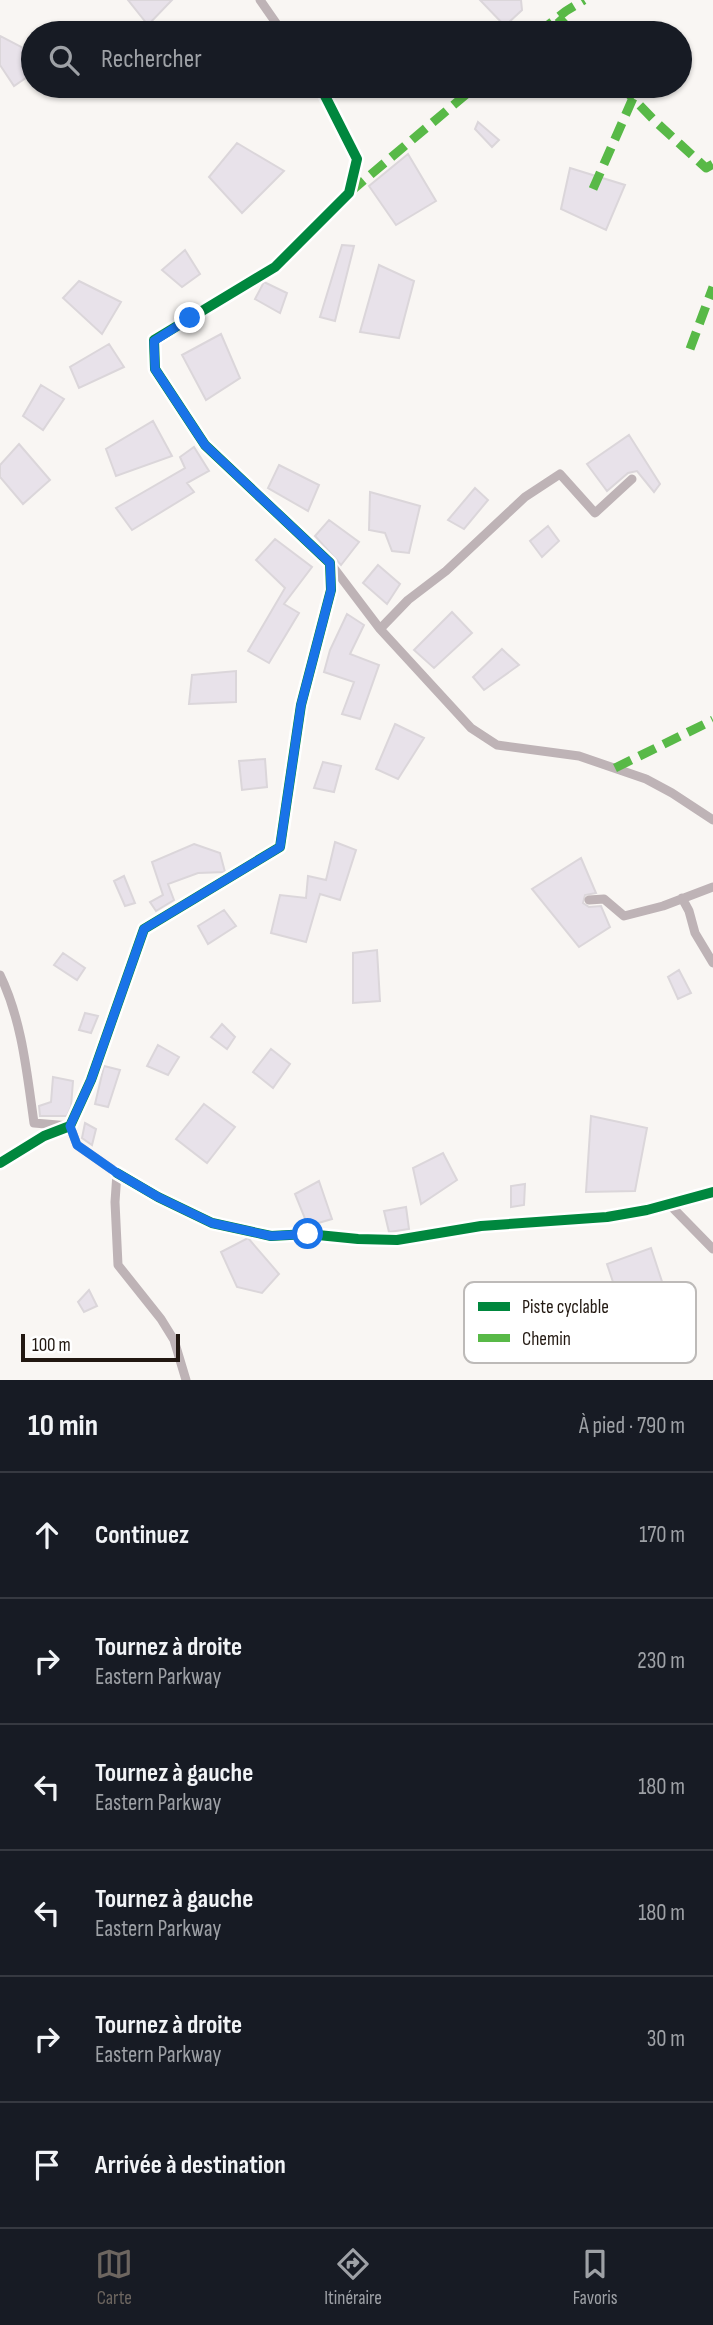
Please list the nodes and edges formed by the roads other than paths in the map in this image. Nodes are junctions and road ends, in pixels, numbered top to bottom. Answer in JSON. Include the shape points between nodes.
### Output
{"nodes":[{"id":1,"x":260,"y":0,"type":"edge"},
{"id":2,"x":275,"y":21,"type":"edge"},
{"id":3,"x":326,"y":98,"type":"edge"},
{"id":4,"x":632,"y":479,"type":"dead end"},
{"id":5,"x":330,"y":563,"type":"junction"},
{"id":6,"x":380,"y":629,"type":"junction"},
{"id":7,"x":713,"y":820,"type":"edge"},
{"id":8,"x":713,"y":887,"type":"edge"},
{"id":9,"x":682,"y":898,"type":"junction"},
{"id":10,"x":589,"y":900,"type":"dead end"},
{"id":11,"x":713,"y":963,"type":"edge"},
{"id":12,"x":0,"y":975,"type":"edge"},
{"id":13,"x":70,"y":1126,"type":"junction"},
{"id":14,"x":0,"y":1163,"type":"edge"},
{"id":15,"x":117,"y":1173,"type":"junction"},
{"id":16,"x":713,"y":1192,"type":"edge"},
{"id":17,"x":668,"y":1203,"type":"junction"},
{"id":18,"x":713,"y":1249,"type":"edge"},
{"id":19,"x":186,"y":1380,"type":"edge"}],
"edges":[{"from":1,"to":2,"type":"street"},
{"from":3,"to":5,"type":"street","via":[[357,159],[349,193],[275,267],[154,341],[155,369],[205,445]]},
{"from":4,"to":6,"type":"street","via":[[595,513],[560,474],[525,497]]},
{"from":5,"to":6,"type":"street"},
{"from":5,"to":13,"type":"street","via":[[331,590],[301,705],[280,847],[144,929]]},
{"from":6,"to":7,"type":"street","via":[[471,728],[497,745],[579,756],[615,768],[646,779]]},
{"from":8,"to":9,"type":"street"},
{"from":9,"to":10,"type":"street","via":[[624,916],[604,899]]},
{"from":9,"to":11,"type":"street"},
{"from":12,"to":13,"type":"street","via":[[26,1066],[34,1123]]},
{"from":13,"to":14,"type":"street"},
{"from":13,"to":15,"type":"street","via":[[77,1145]]},
{"from":15,"to":17,"type":"street","via":[[212,1223],[271,1236],[397,1240],[481,1226],[607,1217]]},
{"from":15,"to":19,"type":"street","via":[[118,1265],[174,1340]]},
{"from":16,"to":17,"type":"street"},
{"from":17,"to":18,"type":"street"}]}
